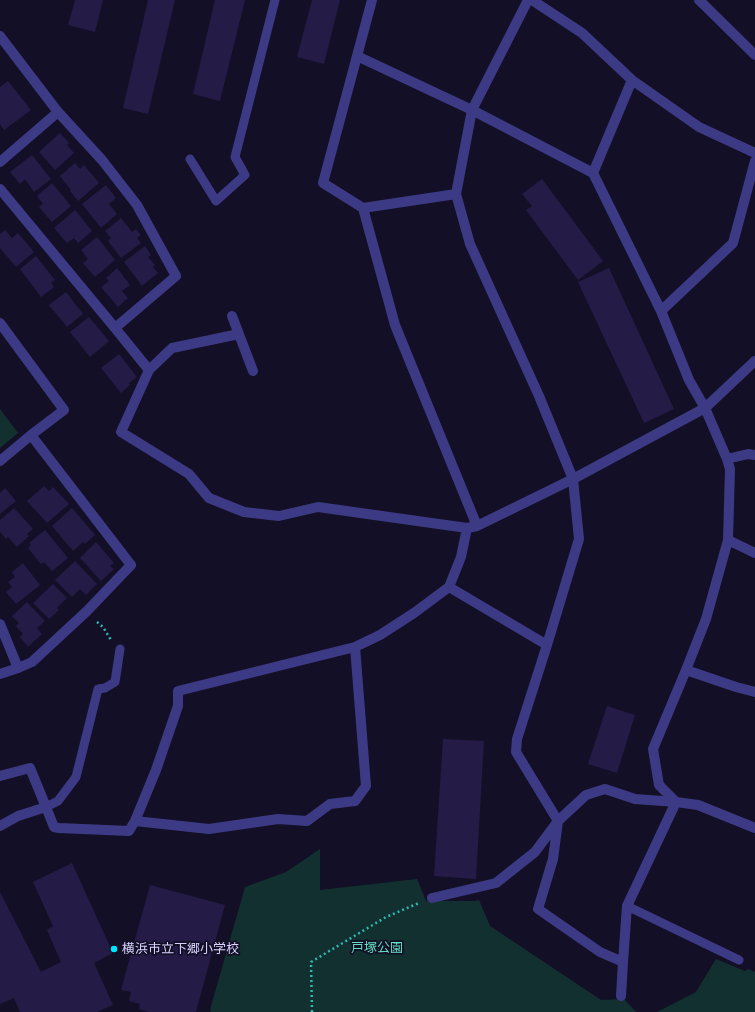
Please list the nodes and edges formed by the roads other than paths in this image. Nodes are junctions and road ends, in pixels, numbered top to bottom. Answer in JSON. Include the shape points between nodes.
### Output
{"nodes":[{"id":1,"x":275,"y":0,"type":"edge"},
{"id":2,"x":372,"y":0,"type":"edge"},
{"id":3,"x":528,"y":0,"type":"edge"},
{"id":4,"x":532,"y":0,"type":"edge"},
{"id":5,"x":699,"y":0,"type":"edge"},
{"id":6,"x":0,"y":36,"type":"edge"},
{"id":7,"x":755,"y":55,"type":"edge"},
{"id":8,"x":357,"y":56,"type":"junction"},
{"id":9,"x":632,"y":80,"type":"junction"},
{"id":10,"x":472,"y":110,"type":"junction"},
{"id":11,"x":58,"y":112,"type":"junction"},
{"id":12,"x":755,"y":153,"type":"edge"},
{"id":13,"x":190,"y":159,"type":"dead end"},
{"id":14,"x":755,"y":161,"type":"edge"},
{"id":15,"x":0,"y":162,"type":"edge"},
{"id":16,"x":594,"y":173,"type":"junction"},
{"id":17,"x":0,"y":189,"type":"edge"},
{"id":18,"x":456,"y":194,"type":"junction"},
{"id":19,"x":363,"y":208,"type":"junction"},
{"id":20,"x":660,"y":311,"type":"junction"},
{"id":21,"x":232,"y":316,"type":"dead end"},
{"id":22,"x":0,"y":323,"type":"edge"},
{"id":23,"x":115,"y":328,"type":"junction"},
{"id":24,"x":239,"y":334,"type":"junction"},
{"id":25,"x":755,"y":361,"type":"edge"},
{"id":26,"x":149,"y":370,"type":"junction"},
{"id":27,"x":252,"y":371,"type":"dead end"},
{"id":28,"x":705,"y":408,"type":"junction"},
{"id":29,"x":31,"y":435,"type":"junction"},
{"id":30,"x":755,"y":455,"type":"edge"},
{"id":31,"x":728,"y":459,"type":"junction"},
{"id":32,"x":0,"y":461,"type":"edge"},
{"id":33,"x":573,"y":479,"type":"junction"},
{"id":34,"x":477,"y":526,"type":"junction"},
{"id":35,"x":467,"y":528,"type":"junction"},
{"id":36,"x":728,"y":540,"type":"junction"},
{"id":37,"x":755,"y":553,"type":"edge"},
{"id":38,"x":450,"y":588,"type":"junction"},
{"id":39,"x":0,"y":624,"type":"edge"},
{"id":40,"x":547,"y":645,"type":"junction"},
{"id":41,"x":355,"y":647,"type":"junction"},
{"id":42,"x":120,"y":649,"type":"dead end"},
{"id":43,"x":18,"y":668,"type":"junction"},
{"id":44,"x":686,"y":670,"type":"junction"},
{"id":45,"x":0,"y":674,"type":"edge"},
{"id":46,"x":755,"y":692,"type":"edge"},
{"id":47,"x":0,"y":776,"type":"edge"},
{"id":48,"x":676,"y":802,"type":"junction"},
{"id":49,"x":46,"y":807,"type":"junction"},
{"id":50,"x":135,"y":821,"type":"junction"},
{"id":51,"x":558,"y":821,"type":"junction"},
{"id":52,"x":0,"y":826,"type":"edge"},
{"id":53,"x":755,"y":828,"type":"edge"},
{"id":54,"x":432,"y":898,"type":"road end"},
{"id":55,"x":627,"y":906,"type":"junction"},
{"id":56,"x":739,"y":960,"type":"dead end"},
{"id":57,"x":623,"y":962,"type":"junction"},
{"id":58,"x":621,"y":996,"type":"dead end"}],
"edges":[{"from":1,"to":13,"type":"lane","via":[[235,157],[246,175],[216,201]]},
{"from":2,"to":8,"type":"street"},
{"from":3,"to":10,"type":"street"},
{"from":4,"to":9,"type":"street","via":[[582,33]]},
{"from":5,"to":7,"type":"street"},
{"from":6,"to":11,"type":"street"},
{"from":8,"to":10,"type":"street"},
{"from":8,"to":19,"type":"street","via":[[323,183]]},
{"from":9,"to":12,"type":"street","via":[[699,128]]},
{"from":9,"to":16,"type":"street"},
{"from":10,"to":16,"type":"street"},
{"from":10,"to":18,"type":"street"},
{"from":11,"to":15,"type":"street"},
{"from":11,"to":23,"type":"street","via":[[102,160],[137,206],[176,276]]},
{"from":14,"to":20,"type":"street","via":[[733,243]]},
{"from":16,"to":20,"type":"street"},
{"from":17,"to":23,"type":"street"},
{"from":18,"to":19,"type":"street"},
{"from":18,"to":33,"type":"street","via":[[470,244],[539,396]]},
{"from":19,"to":34,"type":"street","via":[[396,325]]},
{"from":20,"to":28,"type":"street","via":[[689,380]]},
{"from":21,"to":24,"type":"street"},
{"from":22,"to":29,"type":"street","via":[[64,410]]},
{"from":23,"to":26,"type":"street"},
{"from":24,"to":26,"type":"street","via":[[172,348]]},
{"from":24,"to":27,"type":"street"},
{"from":25,"to":28,"type":"street"},
{"from":26,"to":35,"type":"street","via":[[121,432],[189,474],[209,498],[244,512],[279,516],[318,507]]},
{"from":28,"to":31,"type":"street"},
{"from":28,"to":33,"type":"street"},
{"from":29,"to":32,"type":"street"},
{"from":29,"to":43,"type":"street","via":[[131,565],[87,611],[32,662]]},
{"from":30,"to":31,"type":"street","via":[[748,454]]},
{"from":31,"to":36,"type":"street"},
{"from":33,"to":34,"type":"street"},
{"from":33,"to":40,"type":"street","via":[[579,539]]},
{"from":34,"to":35,"type":"street"},
{"from":35,"to":38,"type":"street","via":[[461,557]]},
{"from":36,"to":37,"type":"street"},
{"from":36,"to":44,"type":"street","via":[[706,619]]},
{"from":38,"to":40,"type":"street"},
{"from":38,"to":41,"type":"street","via":[[380,635]]},
{"from":39,"to":43,"type":"street"},
{"from":40,"to":51,"type":"street","via":[[517,739],[516,752]]},
{"from":41,"to":50,"type":"street","via":[[178,691],[178,706]]},
{"from":41,"to":50,"type":"street","via":[[366,786],[355,801],[330,804],[307,820],[278,819],[209,829]]},
{"from":42,"to":49,"type":"lane","via":[[115,682],[98,689],[76,777],[58,801]]},
{"from":43,"to":45,"type":"street"},
{"from":44,"to":46,"type":"street"},
{"from":44,"to":48,"type":"street","via":[[653,748],[659,785]]},
{"from":47,"to":49,"type":"street","via":[[30,768]]},
{"from":48,"to":51,"type":"street","via":[[635,799],[605,789],[586,795]]},
{"from":48,"to":53,"type":"street","via":[[698,805]]},
{"from":48,"to":55,"type":"street"},
{"from":49,"to":50,"type":"street","via":[[54,827],[59,828],[129,831]]},
{"from":49,"to":52,"type":"street","via":[[18,816]]},
{"from":51,"to":54,"type":"street","via":[[535,852],[496,883]]},
{"from":51,"to":57,"type":"street","via":[[552,859],[538,909],[600,952]]},
{"from":55,"to":56,"type":"lane"},
{"from":55,"to":57,"type":"street"},
{"from":57,"to":58,"type":"street"}]}
